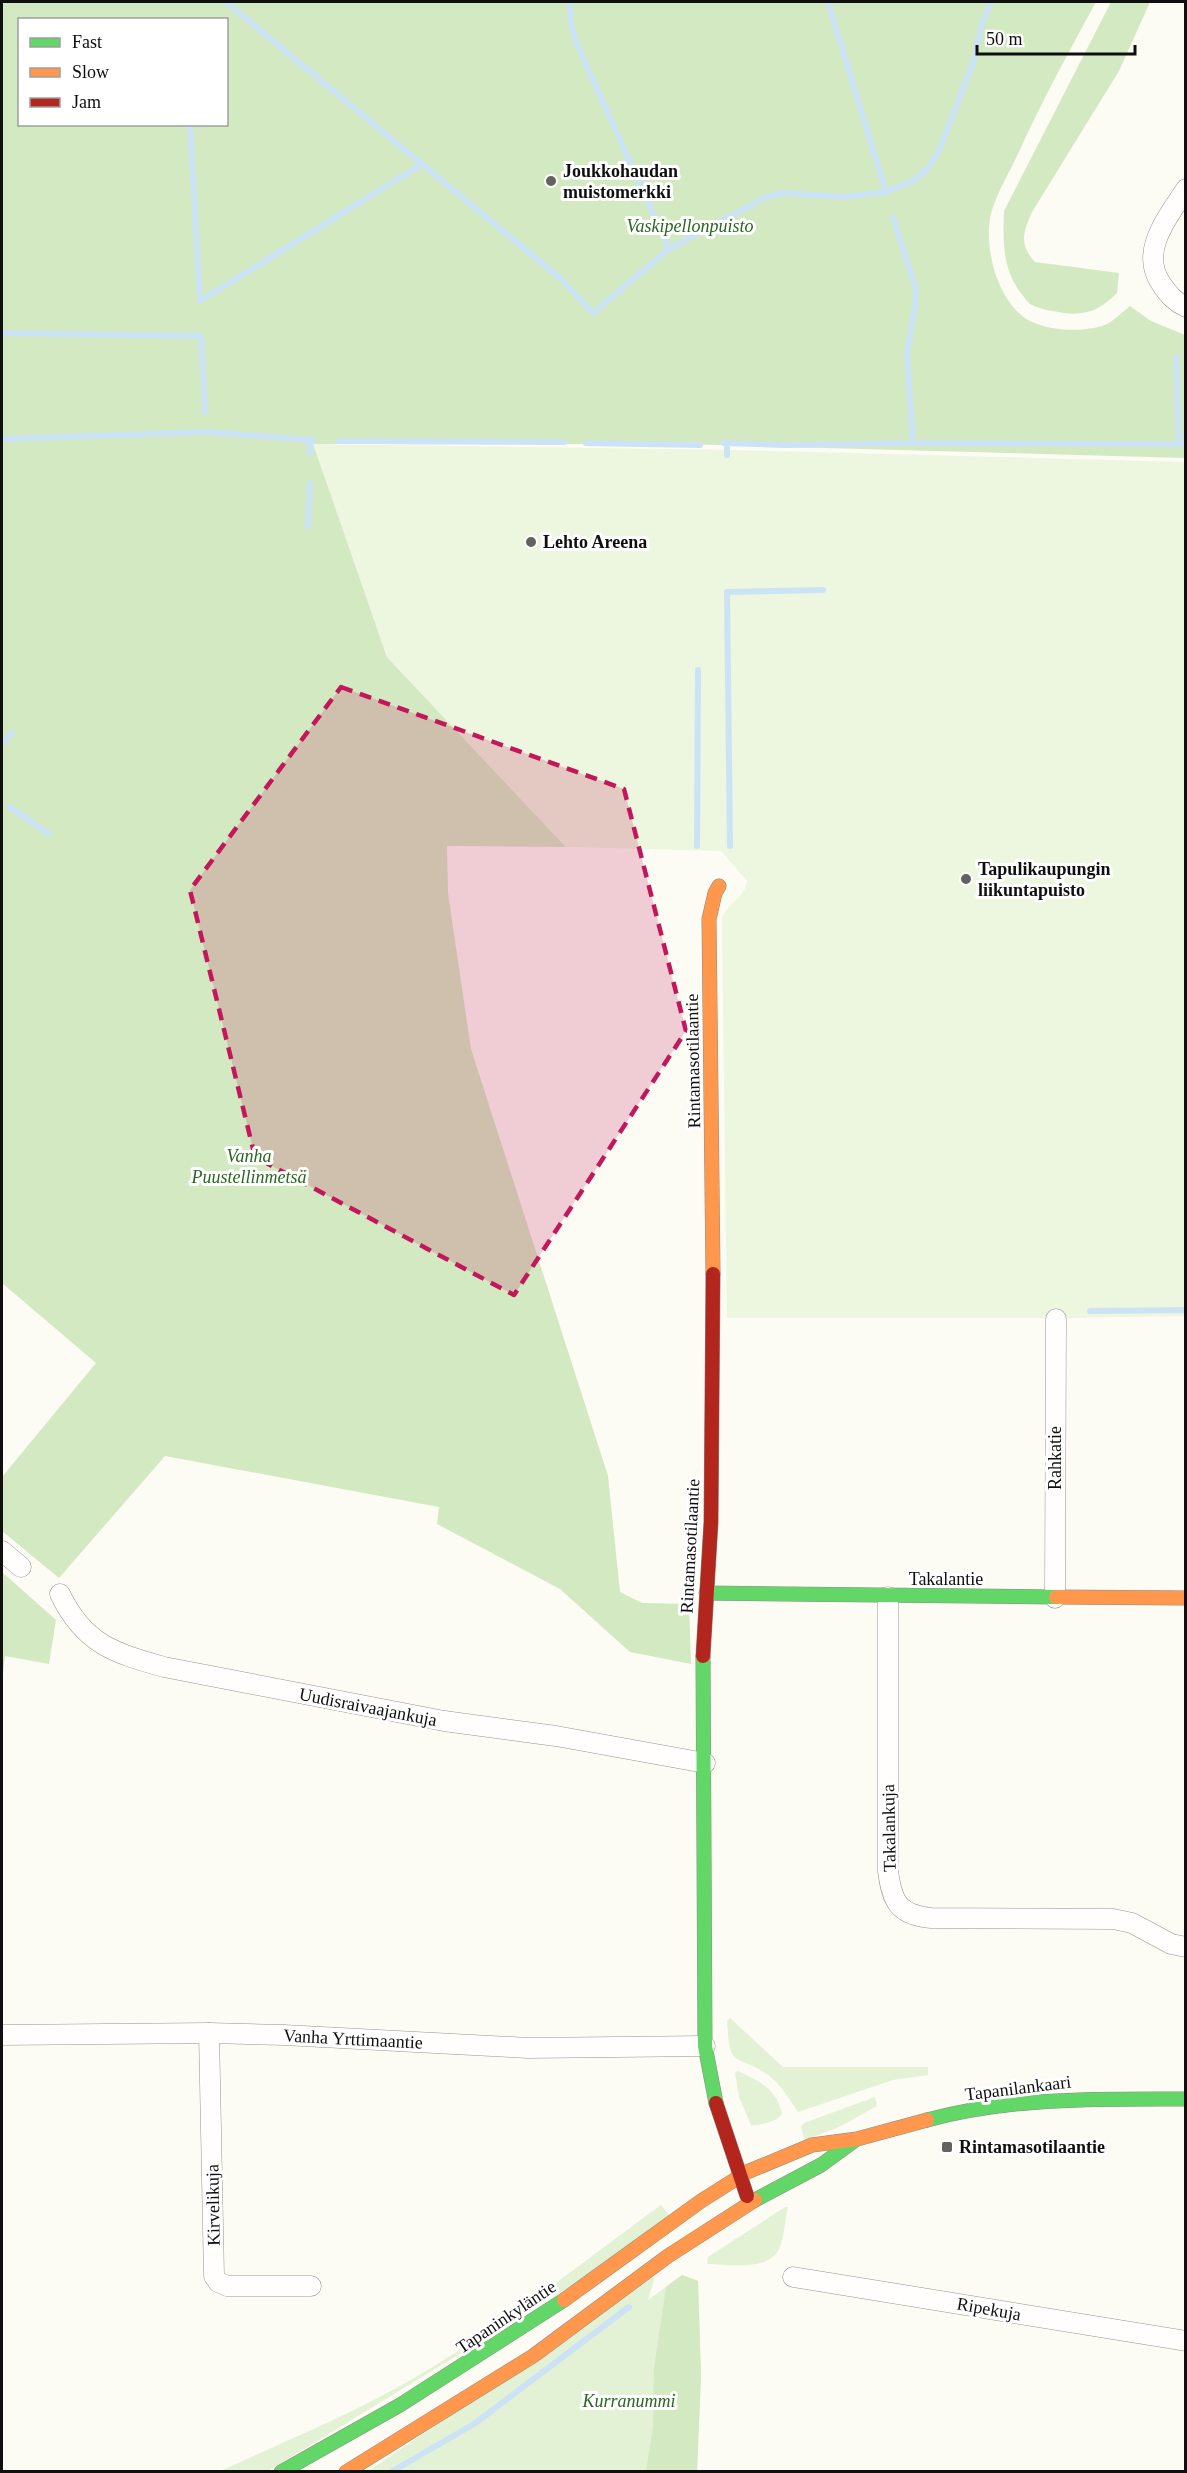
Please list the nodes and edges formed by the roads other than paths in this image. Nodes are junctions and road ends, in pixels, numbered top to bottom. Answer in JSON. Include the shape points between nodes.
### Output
{"nodes":[{"id":1,"x":1185,"y":189,"type":"edge"},
{"id":2,"x":1185,"y":307,"type":"edge"},
{"id":3,"x":719,"y":886,"type":"dead end"},
{"id":4,"x":1056,"y":1319,"type":"dead end"},
{"id":5,"x":2,"y":1551,"type":"edge"},
{"id":6,"x":21,"y":1567,"type":"dead end"},
{"id":7,"x":706,"y":1593,"type":"junction"},
{"id":8,"x":60,"y":1594,"type":"dead end"},
{"id":9,"x":888,"y":1597,"type":"junction"},
{"id":10,"x":1055,"y":1598,"type":"junction"},
{"id":11,"x":1185,"y":1598,"type":"edge"},
{"id":12,"x":705,"y":1763,"type":"junction"},
{"id":13,"x":1185,"y":1947,"type":"edge"},
{"id":14,"x":209,"y":2033,"type":"junction"},
{"id":15,"x":2,"y":2035,"type":"edge"},
{"id":16,"x":705,"y":2046,"type":"junction"},
{"id":17,"x":1185,"y":2099,"type":"edge"},
{"id":18,"x":857,"y":2139,"type":"junction"},
{"id":19,"x":741,"y":2176,"type":"junction"},
{"id":20,"x":749,"y":2203,"type":"junction"},
{"id":21,"x":794,"y":2277,"type":"dead end"},
{"id":22,"x":311,"y":2286,"type":"dead end"},
{"id":23,"x":1185,"y":2341,"type":"edge"},
{"id":24,"x":281,"y":2472,"type":"edge"},
{"id":25,"x":346,"y":2472,"type":"edge"}],
"edges":[{"from":1,"to":2,"type":"street","via":[[1156,240],[1153,262],[1168,294]]},
{"from":3,"to":7,"type":"street","name":"Rintamasotilaantie","via":[[710,919],[714,1324]]},
{"from":4,"to":10,"type":"street","name":"Rahkatie"},
{"from":5,"to":6,"type":"street"},
{"from":7,"to":9,"type":"street","name":"Takalantie"},
{"from":7,"to":12,"type":"street","name":"Rintamasotilaantie"},
{"from":8,"to":12,"type":"street","name":"Uudisraivaajankuja","via":[[89,1637],[121,1655],[164,1667],[444,1721]]},
{"from":9,"to":10,"type":"street","name":"Takalantie"},
{"from":9,"to":13,"type":"street","name":"Takalankuja","via":[[888,1871],[896,1903],[907,1912],[931,1918],[1113,1919],[1132,1923],[1171,1944]]},
{"from":10,"to":11,"type":"street","name":"Takalantie"},
{"from":12,"to":16,"type":"street","name":"Rintamasotilaantie"},
{"from":14,"to":15,"type":"street","name":"Vanha Yrttimaantie"},
{"from":14,"to":16,"type":"street","name":"Vanha Yrttimaantie","via":[[530,2048]]},
{"from":14,"to":22,"type":"street","name":"Kirvelikuja","via":[[214,2276],[227,2286]]},
{"from":16,"to":19,"type":"street","name":"Rintamasotilaantie","via":[[714,2096]]},
{"from":17,"to":18,"type":"street","name":"Tapanilankaari","via":[[1029,2102],[946,2115]]},
{"from":18,"to":19,"type":"street","name":"Tapanilankaari","via":[[812,2145]]},
{"from":18,"to":20,"type":"street","name":"Tapanilankaari","via":[[821,2165]]},
{"from":19,"to":20,"type":"street","name":"Rintamasotilaantie"},
{"from":19,"to":24,"type":"street","name":"Tapaninkyläntie","via":[[430,2389]]},
{"from":20,"to":25,"type":"street","via":[[668,2256],[533,2356]]},
{"from":21,"to":23,"type":"street","name":"Ripekuja"}]}
